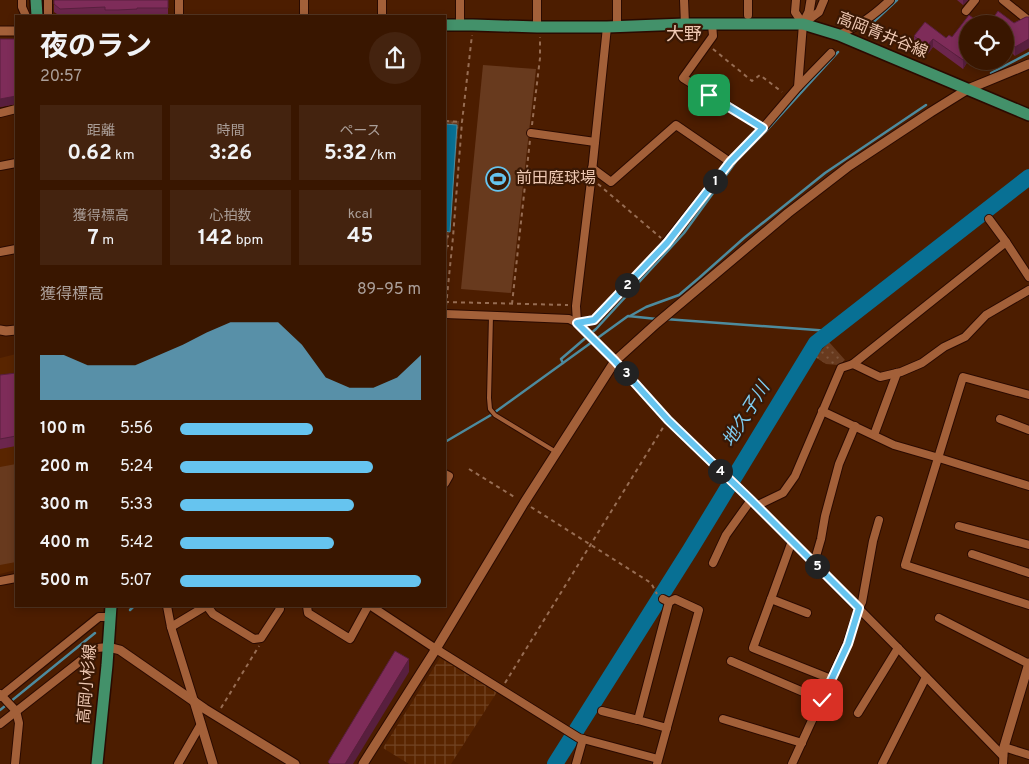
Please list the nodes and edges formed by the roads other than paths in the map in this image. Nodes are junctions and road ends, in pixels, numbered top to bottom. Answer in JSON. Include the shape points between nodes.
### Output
{"nodes":[{"id":1,"x":22,"y":0,"type":"edge"},
{"id":2,"x":36,"y":0,"type":"edge"},
{"id":3,"x":48,"y":0,"type":"edge"},
{"id":4,"x":178,"y":0,"type":"edge"},
{"id":5,"x":304,"y":0,"type":"edge"},
{"id":6,"x":382,"y":0,"type":"edge"},
{"id":7,"x":460,"y":0,"type":"edge"},
{"id":8,"x":537,"y":0,"type":"edge"},
{"id":9,"x":616,"y":0,"type":"edge"},
{"id":10,"x":684,"y":0,"type":"edge"},
{"id":11,"x":748,"y":0,"type":"edge"},
{"id":12,"x":796,"y":0,"type":"edge"},
{"id":13,"x":824,"y":0,"type":"edge"},
{"id":14,"x":890,"y":0,"type":"edge"},
{"id":15,"x":975,"y":0,"type":"edge"},
{"id":16,"x":1003,"y":0,"type":"edge"},
{"id":17,"x":810,"y":4,"type":"edge"},
{"id":18,"x":966,"y":11,"type":"dead end"},
{"id":19,"x":26,"y":15,"type":"edge"},
{"id":20,"x":37,"y":15,"type":"edge"},
{"id":21,"x":48,"y":15,"type":"edge"},
{"id":22,"x":179,"y":15,"type":"edge"},
{"id":23,"x":304,"y":15,"type":"edge"},
{"id":24,"x":382,"y":15,"type":"edge"},
{"id":25,"x":748,"y":15,"type":"dead end"},
{"id":26,"x":1029,"y":20,"type":"edge"},
{"id":27,"x":685,"y":24,"type":"junction"},
{"id":28,"x":712,"y":24,"type":"junction"},
{"id":29,"x":803,"y":24,"type":"junction"},
{"id":30,"x":446,"y":25,"type":"edge"},
{"id":31,"x":460,"y":25,"type":"junction"},
{"id":32,"x":612,"y":26,"type":"junction"},
{"id":33,"x":0,"y":31,"type":"edge"},
{"id":34,"x":15,"y":31,"type":"edge"},
{"id":35,"x":538,"y":32,"type":"junction"},
{"id":36,"x":839,"y":35,"type":"junction"},
{"id":37,"x":831,"y":53,"type":"dead end"},
{"id":38,"x":1029,"y":64,"type":"edge"},
{"id":39,"x":798,"y":87,"type":"junction"},
{"id":40,"x":968,"y":90,"type":"junction"},
{"id":41,"x":15,"y":109,"type":"edge"},
{"id":42,"x":0,"y":113,"type":"edge"},
{"id":43,"x":1029,"y":115,"type":"edge"},
{"id":44,"x":763,"y":128,"type":"junction"},
{"id":45,"x":531,"y":133,"type":"road end"},
{"id":46,"x":595,"y":142,"type":"junction"},
{"id":47,"x":730,"y":162,"type":"junction"},
{"id":48,"x":15,"y":164,"type":"edge"},
{"id":49,"x":0,"y":166,"type":"edge"},
{"id":50,"x":592,"y":168,"type":"junction"},
{"id":51,"x":988,"y":219,"type":"dead end"},
{"id":52,"x":1006,"y":242,"type":"junction"},
{"id":53,"x":15,"y":249,"type":"edge"},
{"id":54,"x":0,"y":252,"type":"edge"},
{"id":55,"x":1029,"y":277,"type":"edge"},
{"id":56,"x":1029,"y":290,"type":"edge"},
{"id":57,"x":446,"y":311,"type":"edge"},
{"id":58,"x":491,"y":316,"type":"junction"},
{"id":59,"x":577,"y":323,"type":"junction"},
{"id":60,"x":15,"y":330,"type":"edge"},
{"id":61,"x":2,"y":333,"type":"edge"},
{"id":62,"x":615,"y":361,"type":"junction"},
{"id":63,"x":853,"y":364,"type":"junction"},
{"id":64,"x":896,"y":373,"type":"junction"},
{"id":65,"x":1029,"y":395,"type":"edge"},
{"id":66,"x":822,"y":411,"type":"junction"},
{"id":67,"x":1000,"y":419,"type":"dead end"},
{"id":68,"x":855,"y":426,"type":"junction"},
{"id":69,"x":1029,"y":430,"type":"edge"},
{"id":70,"x":874,"y":435,"type":"junction"},
{"id":71,"x":556,"y":452,"type":"junction"},
{"id":72,"x":939,"y":458,"type":"junction"},
{"id":73,"x":1029,"y":486,"type":"edge"},
{"id":74,"x":754,"y":503,"type":"junction"},
{"id":75,"x":879,"y":520,"type":"dead end"},
{"id":76,"x":959,"y":526,"type":"dead end"},
{"id":77,"x":792,"y":541,"type":"junction"},
{"id":78,"x":1029,"y":546,"type":"edge"},
{"id":79,"x":972,"y":554,"type":"dead end"},
{"id":80,"x":713,"y":563,"type":"dead end"},
{"id":81,"x":814,"y":563,"type":"junction"},
{"id":82,"x":1029,"y":573,"type":"edge"},
{"id":83,"x":15,"y":578,"type":"edge"},
{"id":84,"x":0,"y":581,"type":"edge"},
{"id":85,"x":771,"y":599,"type":"junction"},
{"id":86,"x":1029,"y":605,"type":"edge"},
{"id":87,"x":167,"y":607,"type":"edge"},
{"id":88,"x":205,"y":607,"type":"edge"},
{"id":89,"x":208,"y":607,"type":"edge"},
{"id":90,"x":279,"y":607,"type":"edge"},
{"id":91,"x":307,"y":607,"type":"edge"},
{"id":92,"x":369,"y":607,"type":"edge"},
{"id":93,"x":372,"y":607,"type":"edge"},
{"id":94,"x":859,"y":608,"type":"junction"},
{"id":95,"x":111,"y":612,"type":"edge"},
{"id":96,"x":807,"y":613,"type":"dead end"},
{"id":97,"x":940,"y":618,"type":"dead end"},
{"id":98,"x":171,"y":627,"type":"junction"},
{"id":99,"x":108,"y":648,"type":"junction"},
{"id":100,"x":898,"y":648,"type":"junction"},
{"id":101,"x":436,"y":649,"type":"junction"},
{"id":102,"x":731,"y":662,"type":"dead end"},
{"id":103,"x":1029,"y":664,"type":"edge"},
{"id":104,"x":926,"y":678,"type":"junction"},
{"id":105,"x":831,"y":679,"type":"junction"},
{"id":106,"x":6,"y":700,"type":"edge"},
{"id":107,"x":822,"y":700,"type":"junction"},
{"id":108,"x":194,"y":701,"type":"junction"},
{"id":109,"x":602,"y":711,"type":"dead end"},
{"id":110,"x":858,"y":713,"type":"dead end"},
{"id":111,"x":723,"y":719,"type":"dead end"},
{"id":112,"x":638,"y":720,"type":"junction"},
{"id":113,"x":0,"y":724,"type":"edge"},
{"id":114,"x":202,"y":724,"type":"junction"},
{"id":115,"x":667,"y":728,"type":"junction"},
{"id":116,"x":581,"y":738,"type":"junction"},
{"id":117,"x":802,"y":744,"type":"junction"},
{"id":118,"x":1029,"y":754,"type":"edge"},
{"id":119,"x":1003,"y":756,"type":"edge"},
{"id":120,"x":658,"y":762,"type":"edge"},
{"id":121,"x":15,"y":764,"type":"edge"},
{"id":122,"x":97,"y":764,"type":"edge"},
{"id":123,"x":178,"y":764,"type":"edge"},
{"id":124,"x":213,"y":764,"type":"edge"},
{"id":125,"x":295,"y":764,"type":"edge"},
{"id":126,"x":363,"y":764,"type":"edge"},
{"id":127,"x":576,"y":764,"type":"edge"},
{"id":128,"x":792,"y":764,"type":"edge"},
{"id":129,"x":882,"y":764,"type":"edge"}],
"edges":[{"from":1,"to":19,"type":"street"},
{"from":2,"to":20,"type":"main road"},
{"from":3,"to":21,"type":"street"},
{"from":4,"to":22,"type":"street"},
{"from":5,"to":23,"type":"street"},
{"from":6,"to":24,"type":"street"},
{"from":7,"to":31,"type":"street"},
{"from":8,"to":35,"type":"street"},
{"from":9,"to":32,"type":"street"},
{"from":10,"to":27,"type":"street"},
{"from":11,"to":25,"type":"street"},
{"from":12,"to":29,"type":"street","via":[[796,12]]},
{"from":13,"to":29,"type":"street","via":[[819,12]]},
{"from":14,"to":36,"type":"street","via":[[860,25]]},
{"from":15,"to":18,"type":"street"},
{"from":16,"to":26,"type":"street"},
{"from":17,"to":29,"type":"street"},
{"from":27,"to":28,"type":"main road","name":"高岡青井谷線"},
{"from":27,"to":32,"type":"main road","name":"高岡青井谷線"},
{"from":28,"to":29,"type":"main road","name":"高岡青井谷線"},
{"from":28,"to":44,"type":"street","via":[[708,44],[683,78]]},
{"from":29,"to":36,"type":"main road","name":"高岡青井谷線"},
{"from":29,"to":39,"type":"street"},
{"from":30,"to":31,"type":"main road","name":"高岡青井谷線"},
{"from":31,"to":35,"type":"main road","name":"高岡青井谷線"},
{"from":32,"to":35,"type":"main road","name":"高岡青井谷線"},
{"from":32,"to":46,"type":"street"},
{"from":33,"to":34,"type":"street"},
{"from":36,"to":40,"type":"main road","name":"高岡青井谷線"},
{"from":37,"to":39,"type":"street"},
{"from":38,"to":40,"type":"street"},
{"from":39,"to":44,"type":"street"},
{"from":40,"to":43,"type":"main road","name":"高岡青井谷線"},
{"from":40,"to":62,"type":"street","via":[[849,166],[788,213]]},
{"from":41,"to":42,"type":"street"},
{"from":44,"to":47,"type":"street"},
{"from":45,"to":46,"type":"street"},
{"from":46,"to":50,"type":"street"},
{"from":47,"to":50,"type":"street","via":[[676,125],[611,182]]},
{"from":47,"to":59,"type":"street","via":[[667,243],[594,320]]},
{"from":48,"to":49,"type":"street"},
{"from":50,"to":59,"type":"street","via":[[576,306]]},
{"from":51,"to":52,"type":"street"},
{"from":52,"to":55,"type":"street"},
{"from":52,"to":63,"type":"street"},
{"from":53,"to":54,"type":"street"},
{"from":56,"to":64,"type":"street","via":[[986,316],[965,337],[922,363]]},
{"from":57,"to":58,"type":"street"},
{"from":58,"to":59,"type":"street","via":[[569,319]]},
{"from":58,"to":71,"type":"lane","via":[[490,409]]},
{"from":59,"to":62,"type":"street"},
{"from":60,"to":61,"type":"street"},
{"from":62,"to":71,"type":"street"},
{"from":62,"to":74,"type":"street","via":[[668,420]]},
{"from":63,"to":64,"type":"street","via":[[880,377]]},
{"from":63,"to":66,"type":"street","via":[[841,368]]},
{"from":64,"to":70,"type":"street"},
{"from":65,"to":72,"type":"street","via":[[963,377]]},
{"from":66,"to":68,"type":"street"},
{"from":66,"to":74,"type":"street","via":[[795,476],[783,493]]},
{"from":67,"to":69,"type":"street"},
{"from":68,"to":70,"type":"street"},
{"from":68,"to":81,"type":"street","via":[[839,464]]},
{"from":70,"to":72,"type":"street","via":[[894,445]]},
{"from":71,"to":101,"type":"street"},
{"from":72,"to":73,"type":"street"},
{"from":72,"to":86,"type":"street","via":[[905,565]]},
{"from":74,"to":77,"type":"street"},
{"from":74,"to":80,"type":"street","via":[[726,534]]},
{"from":75,"to":94,"type":"street"},
{"from":76,"to":78,"type":"street"},
{"from":77,"to":81,"type":"street"},
{"from":77,"to":85,"type":"street"},
{"from":79,"to":82,"type":"street"},
{"from":81,"to":94,"type":"street"},
{"from":83,"to":84,"type":"street"},
{"from":85,"to":96,"type":"street"},
{"from":85,"to":105,"type":"street","via":[[754,648]]},
{"from":87,"to":98,"type":"street"},
{"from":88,"to":98,"type":"street"},
{"from":89,"to":90,"type":"street","via":[[213,614],[254,639],[261,638]]},
{"from":91,"to":92,"type":"street","via":[[308,613],[350,639]]},
{"from":93,"to":101,"type":"street"},
{"from":94,"to":100,"type":"street"},
{"from":94,"to":105,"type":"street","via":[[848,644]]},
{"from":95,"to":99,"type":"main road","name":"高岡小杉線"},
{"from":95,"to":106,"type":"street","via":[[98,617]]},
{"from":97,"to":103,"type":"street"},
{"from":98,"to":108,"type":"street"},
{"from":99,"to":106,"type":"street","via":[[97,648]]},
{"from":99,"to":108,"type":"street","via":[[120,650]]},
{"from":99,"to":122,"type":"main road","name":"高岡小杉線"},
{"from":100,"to":104,"type":"street"},
{"from":100,"to":110,"type":"street"},
{"from":101,"to":116,"type":"street"},
{"from":101,"to":126,"type":"street"},
{"from":102,"to":107,"type":"street"},
{"from":103,"to":119,"type":"street"},
{"from":104,"to":119,"type":"street"},
{"from":104,"to":129,"type":"street"},
{"from":105,"to":107,"type":"street"},
{"from":106,"to":113,"type":"street"},
{"from":106,"to":121,"type":"street","via":[[19,723]]},
{"from":107,"to":117,"type":"street"},
{"from":108,"to":114,"type":"street"},
{"from":108,"to":125,"type":"street"},
{"from":109,"to":112,"type":"street"},
{"from":111,"to":117,"type":"street"},
{"from":112,"to":115,"type":"street"},
{"from":112,"to":115,"type":"street","via":[[663,599],[675,599],[699,610]]},
{"from":114,"to":123,"type":"street"},
{"from":114,"to":124,"type":"street"},
{"from":115,"to":120,"type":"street"},
{"from":116,"to":120,"type":"street"},
{"from":116,"to":127,"type":"street"},
{"from":117,"to":128,"type":"street"},
{"from":118,"to":119,"type":"street"}]}
